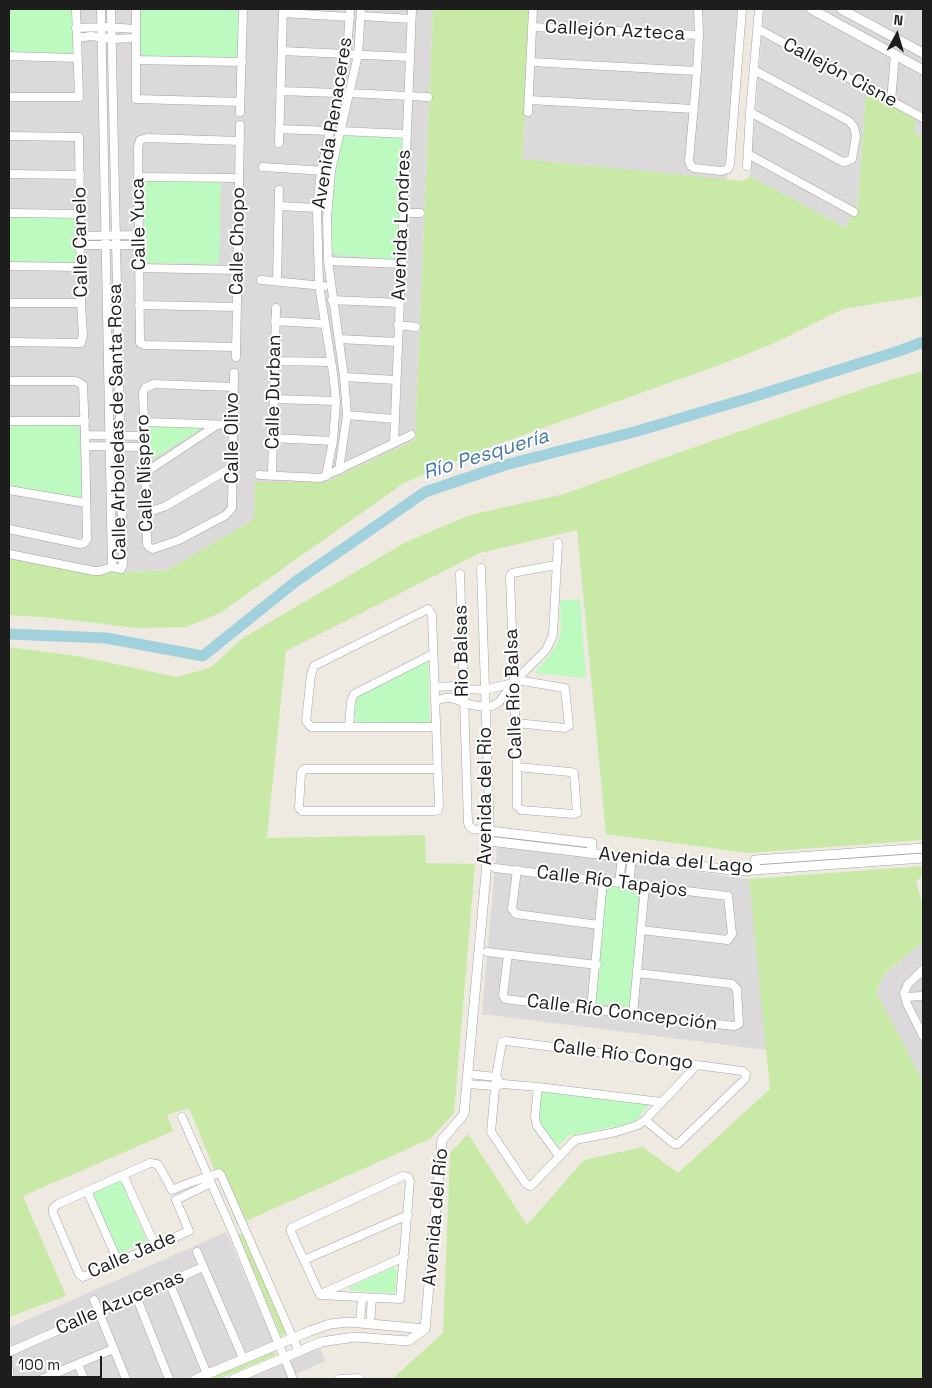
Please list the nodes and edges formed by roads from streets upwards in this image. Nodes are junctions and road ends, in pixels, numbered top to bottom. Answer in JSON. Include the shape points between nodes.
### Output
{"nodes":[{"id":1,"x":76,"y":9,"type":"edge"},
{"id":2,"x":101,"y":9,"type":"edge"},
{"id":3,"x":111,"y":9,"type":"edge"},
{"id":4,"x":136,"y":9,"type":"edge"},
{"id":5,"x":243,"y":9,"type":"edge"},
{"id":6,"x":412,"y":9,"type":"edge"},
{"id":7,"x":533,"y":9,"type":"edge"},
{"id":8,"x":698,"y":9,"type":"edge"},
{"id":9,"x":742,"y":9,"type":"edge"},
{"id":10,"x":759,"y":9,"type":"edge"},
{"id":11,"x":811,"y":9,"type":"edge"},
{"id":12,"x":841,"y":9,"type":"edge"},
{"id":13,"x":283,"y":11,"type":"edge"},
{"id":14,"x":361,"y":12,"type":"edge"},
{"id":15,"x":350,"y":13,"type":"edge"},
{"id":16,"x":411,"y":19,"type":"junction"},
{"id":17,"x":106,"y":27,"type":"junction"},
{"id":18,"x":532,"y":27,"type":"junction"},
{"id":19,"x":76,"y":28,"type":"junction"},
{"id":20,"x":135,"y":29,"type":"junction"},
{"id":21,"x":758,"y":29,"type":"junction"},
{"id":22,"x":699,"y":35,"type":"junction"},
{"id":23,"x":77,"y":38,"type":"junction"},
{"id":24,"x":106,"y":38,"type":"junction"},
{"id":25,"x":135,"y":38,"type":"junction"},
{"id":26,"x":282,"y":51,"type":"junction"},
{"id":27,"x":923,"y":53,"type":"edge"},
{"id":28,"x":346,"y":54,"type":"junction"},
{"id":29,"x":895,"y":54,"type":"junction"},
{"id":30,"x":358,"y":55,"type":"junction"},
{"id":31,"x":9,"y":56,"type":"edge"},
{"id":32,"x":409,"y":57,"type":"junction"},
{"id":33,"x":77,"y":58,"type":"junction"},
{"id":34,"x":136,"y":60,"type":"junction"},
{"id":35,"x":242,"y":62,"type":"junction"},
{"id":36,"x":530,"y":62,"type":"junction"},
{"id":37,"x":754,"y":70,"type":"junction"},
{"id":38,"x":923,"y":70,"type":"edge"},
{"id":39,"x":697,"y":71,"type":"junction"},
{"id":40,"x":280,"y":91,"type":"junction"},
{"id":41,"x":338,"y":92,"type":"junction"},
{"id":42,"x":349,"y":94,"type":"junction"},
{"id":43,"x":408,"y":96,"type":"junction"},
{"id":44,"x":9,"y":97,"type":"edge"},
{"id":45,"x":428,"y":97,"type":"dead end"},
{"id":46,"x":528,"y":100,"type":"junction"},
{"id":47,"x":891,"y":101,"type":"junction"},
{"id":48,"x":240,"y":102,"type":"junction"},
{"id":49,"x":694,"y":109,"type":"junction"},
{"id":50,"x":240,"y":112,"type":"dead end"},
{"id":51,"x":528,"y":112,"type":"dead end"},
{"id":52,"x":750,"y":112,"type":"junction"},
{"id":53,"x":923,"y":118,"type":"edge"},
{"id":54,"x":240,"y":125,"type":"dead end"},
{"id":55,"x":279,"y":129,"type":"junction"},
{"id":56,"x":329,"y":131,"type":"junction"},
{"id":57,"x":340,"y":131,"type":"junction"},
{"id":58,"x":406,"y":134,"type":"junction"},
{"id":59,"x":9,"y":136,"type":"edge"},
{"id":60,"x":240,"y":140,"type":"junction"},
{"id":61,"x":279,"y":143,"type":"dead end"},
{"id":62,"x":748,"y":154,"type":"junction"},
{"id":63,"x":747,"y":166,"type":"dead end"},
{"id":64,"x":263,"y":167,"type":"dead end"},
{"id":65,"x":321,"y":171,"type":"junction"},
{"id":66,"x":331,"y":171,"type":"junction"},
{"id":67,"x":9,"y":174,"type":"edge"},
{"id":68,"x":80,"y":175,"type":"junction"},
{"id":69,"x":138,"y":177,"type":"junction"},
{"id":70,"x":239,"y":178,"type":"junction"},
{"id":71,"x":279,"y":190,"type":"dead end"},
{"id":72,"x":279,"y":206,"type":"junction"},
{"id":73,"x":317,"y":208,"type":"junction"},
{"id":74,"x":854,"y":212,"type":"dead end"},
{"id":75,"x":9,"y":213,"type":"edge"},
{"id":76,"x":403,"y":213,"type":"junction"},
{"id":77,"x":420,"y":213,"type":"dead end"},
{"id":78,"x":80,"y":214,"type":"junction"},
{"id":79,"x":105,"y":235,"type":"junction"},
{"id":80,"x":115,"y":235,"type":"junction"},
{"id":81,"x":139,"y":235,"type":"junction"},
{"id":82,"x":80,"y":236,"type":"junction"},
{"id":83,"x":105,"y":245,"type":"junction"},
{"id":84,"x":116,"y":245,"type":"junction"},
{"id":85,"x":140,"y":245,"type":"junction"},
{"id":86,"x":81,"y":246,"type":"junction"},
{"id":87,"x":328,"y":261,"type":"junction"},
{"id":88,"x":402,"y":264,"type":"junction"},
{"id":89,"x":9,"y":266,"type":"edge"},
{"id":90,"x":81,"y":267,"type":"junction"},
{"id":91,"x":140,"y":268,"type":"junction"},
{"id":92,"x":237,"y":270,"type":"junction"},
{"id":93,"x":261,"y":280,"type":"dead end"},
{"id":94,"x":277,"y":282,"type":"junction"},
{"id":95,"x":319,"y":285,"type":"junction"},
{"id":96,"x":331,"y":286,"type":"junction"},
{"id":97,"x":332,"y":300,"type":"junction"},
{"id":98,"x":9,"y":303,"type":"edge"},
{"id":99,"x":81,"y":303,"type":"junction"},
{"id":100,"x":399,"y":303,"type":"junction"},
{"id":101,"x":139,"y":305,"type":"junction"},
{"id":102,"x":237,"y":307,"type":"junction"},
{"id":103,"x":276,"y":308,"type":"dead end"},
{"id":104,"x":275,"y":321,"type":"junction"},
{"id":105,"x":325,"y":324,"type":"junction"},
{"id":106,"x":398,"y":326,"type":"junction"},
{"id":107,"x":416,"y":327,"type":"dead end"},
{"id":108,"x":339,"y":339,"type":"junction"},
{"id":109,"x":9,"y":342,"type":"edge"},
{"id":110,"x":398,"y":342,"type":"junction"},
{"id":111,"x":236,"y":348,"type":"junction"},
{"id":112,"x":236,"y":358,"type":"dead end"},
{"id":113,"x":275,"y":361,"type":"junction"},
{"id":114,"x":331,"y":362,"type":"junction"},
{"id":115,"x":234,"y":373,"type":"dead end"},
{"id":116,"x":344,"y":377,"type":"junction"},
{"id":117,"x":396,"y":380,"type":"junction"},
{"id":118,"x":9,"y":381,"type":"edge"},
{"id":119,"x":234,"y":387,"type":"junction"},
{"id":120,"x":274,"y":399,"type":"junction"},
{"id":121,"x":336,"y":401,"type":"junction"},
{"id":122,"x":347,"y":415,"type":"junction"},
{"id":123,"x":394,"y":418,"type":"junction"},
{"id":124,"x":9,"y":421,"type":"edge"},
{"id":125,"x":85,"y":421,"type":"junction"},
{"id":126,"x":144,"y":422,"type":"junction"},
{"id":127,"x":217,"y":425,"type":"junction"},
{"id":128,"x":232,"y":426,"type":"junction"},
{"id":129,"x":86,"y":435,"type":"junction"},
{"id":130,"x":410,"y":435,"type":"dead end"},
{"id":131,"x":109,"y":436,"type":"junction"},
{"id":132,"x":119,"y":436,"type":"junction"},
{"id":133,"x":144,"y":436,"type":"junction"},
{"id":134,"x":274,"y":438,"type":"junction"},
{"id":135,"x":332,"y":441,"type":"junction"},
{"id":136,"x":394,"y":442,"type":"junction"},
{"id":137,"x":86,"y":446,"type":"junction"},
{"id":138,"x":109,"y":447,"type":"junction"},
{"id":139,"x":120,"y":447,"type":"junction"},
{"id":140,"x":145,"y":447,"type":"junction"},
{"id":141,"x":232,"y":468,"type":"junction"},
{"id":142,"x":339,"y":470,"type":"junction"},
{"id":143,"x":146,"y":472,"type":"junction"},
{"id":144,"x":259,"y":475,"type":"dead end"},
{"id":145,"x":272,"y":476,"type":"junction"},
{"id":146,"x":326,"y":476,"type":"junction"},
{"id":147,"x":9,"y":490,"type":"edge"},
{"id":148,"x":233,"y":502,"type":"joint"},
{"id":149,"x":86,"y":503,"type":"junction"},
{"id":150,"x":146,"y":513,"type":"junction"},
{"id":151,"x":9,"y":530,"type":"edge"},
{"id":152,"x":558,"y":543,"type":"dead end"},
{"id":153,"x":9,"y":554,"type":"edge"},
{"id":154,"x":556,"y":565,"type":"junction"},
{"id":155,"x":112,"y":567,"type":"junction"},
{"id":156,"x":481,"y":568,"type":"dead end"},
{"id":157,"x":460,"y":574,"type":"dead end"},
{"id":158,"x":433,"y":654,"type":"junction"},
{"id":159,"x":516,"y":682,"type":"junction"},
{"id":160,"x":435,"y":687,"type":"junction"},
{"id":161,"x":464,"y":689,"type":"junction"},
{"id":162,"x":485,"y":690,"type":"junction"},
{"id":163,"x":435,"y":701,"type":"junction"},
{"id":164,"x":463,"y":701,"type":"junction"},
{"id":165,"x":486,"y":707,"type":"junction"},
{"id":166,"x":516,"y":724,"type":"junction"},
{"id":167,"x":349,"y":727,"type":"junction"},
{"id":168,"x":436,"y":727,"type":"junction"},
{"id":169,"x":517,"y":767,"type":"junction"},
{"id":170,"x":438,"y":768,"type":"junction"},
{"id":171,"x":490,"y":836,"type":"junction"},
{"id":172,"x":923,"y":848,"type":"edge"},
{"id":173,"x":847,"y":854,"type":"junction"},
{"id":174,"x":627,"y":857,"type":"junction"},
{"id":175,"x":923,"y":858,"type":"edge"},
{"id":176,"x":848,"y":864,"type":"junction"},
{"id":177,"x":495,"y":868,"type":"dead end"},
{"id":178,"x":517,"y":870,"type":"junction"},
{"id":179,"x":756,"y":870,"type":"junction"},
{"id":180,"x":603,"y":881,"type":"junction"},
{"id":181,"x":619,"y":883,"type":"junction"},
{"id":182,"x":629,"y":884,"type":"junction"},
{"id":183,"x":645,"y":886,"type":"junction"},
{"id":184,"x":599,"y":925,"type":"junction"},
{"id":185,"x":641,"y":930,"type":"junction"},
{"id":186,"x":487,"y":952,"type":"dead end"},
{"id":187,"x":508,"y":955,"type":"junction"},
{"id":188,"x":596,"y":965,"type":"junction"},
{"id":189,"x":923,"y":970,"type":"edge"},
{"id":190,"x":637,"y":973,"type":"junction"},
{"id":191,"x":923,"y":996,"type":"edge"},
{"id":192,"x":905,"y":997,"type":"junction"},
{"id":193,"x":591,"y":1009,"type":"junction"},
{"id":194,"x":633,"y":1014,"type":"junction"},
{"id":195,"x":923,"y":1035,"type":"edge"},
{"id":196,"x":697,"y":1065,"type":"junction"},
{"id":197,"x":496,"y":1076,"type":"junction"},
{"id":198,"x":468,"y":1079,"type":"junction"},
{"id":199,"x":499,"y":1085,"type":"junction"},
{"id":200,"x":538,"y":1087,"type":"junction"},
{"id":201,"x":661,"y":1102,"type":"junction"},
{"id":202,"x":182,"y":1117,"type":"dead end"},
{"id":203,"x":645,"y":1120,"type":"junction"},
{"id":204,"x":559,"y":1156,"type":"junction"},
{"id":205,"x":123,"y":1175,"type":"junction"},
{"id":206,"x":209,"y":1180,"type":"junction"},
{"id":207,"x":86,"y":1191,"type":"junction"},
{"id":208,"x":408,"y":1215,"type":"junction"},
{"id":209,"x":246,"y":1230,"type":"junction"},
{"id":210,"x":234,"y":1235,"type":"junction"},
{"id":211,"x":155,"y":1245,"type":"junction"},
{"id":212,"x":197,"y":1252,"type":"dead end"},
{"id":213,"x":404,"y":1257,"type":"junction"},
{"id":214,"x":304,"y":1260,"type":"junction"},
{"id":215,"x":118,"y":1261,"type":"junction"},
{"id":216,"x":203,"y":1267,"type":"junction"},
{"id":217,"x":169,"y":1282,"type":"junction"},
{"id":218,"x":320,"y":1295,"type":"junction"},
{"id":219,"x":136,"y":1296,"type":"junction"},
{"id":220,"x":362,"y":1298,"type":"junction"},
{"id":221,"x":372,"y":1298,"type":"junction"},
{"id":222,"x":94,"y":1300,"type":"dead end"},
{"id":223,"x":98,"y":1312,"type":"junction"},
{"id":224,"x":365,"y":1323,"type":"junction"},
{"id":225,"x":425,"y":1329,"type":"junction"},
{"id":226,"x":364,"y":1337,"type":"junction"},
{"id":227,"x":292,"y":1338,"type":"junction"},
{"id":228,"x":278,"y":1344,"type":"junction"},
{"id":229,"x":113,"y":1349,"type":"junction"},
{"id":230,"x":9,"y":1352,"type":"edge"},
{"id":231,"x":299,"y":1352,"type":"junction"},
{"id":232,"x":243,"y":1358,"type":"junction"},
{"id":233,"x":283,"y":1358,"type":"junction"},
{"id":234,"x":78,"y":1364,"type":"junction"},
{"id":235,"x":9,"y":1369,"type":"edge"},
{"id":236,"x":207,"y":1374,"type":"junction"},
{"id":237,"x":359,"y":1378,"type":"dead end"},
{"id":238,"x":10,"y":1379,"type":"edge"},
{"id":239,"x":42,"y":1379,"type":"edge"},
{"id":240,"x":84,"y":1379,"type":"edge"},
{"id":241,"x":126,"y":1379,"type":"edge"},
{"id":242,"x":169,"y":1379,"type":"edge"},
{"id":243,"x":196,"y":1379,"type":"edge"},
{"id":244,"x":234,"y":1379,"type":"edge"},
{"id":245,"x":293,"y":1379,"type":"edge"},
{"id":246,"x":340,"y":1379,"type":"edge"}],
"edges":[{"from":1,"to":19,"type":"street"},
{"from":2,"to":17,"type":"street","name":"Calle Arboledas de Santa Rosa"},
{"from":3,"to":17,"type":"street","name":"Calle Arboledas de Santa Rosa"},
{"from":4,"to":20,"type":"street"},
{"from":5,"to":35,"type":"street"},
{"from":6,"to":16,"type":"street","name":"Avenida Londres"},
{"from":7,"to":18,"type":"street"},
{"from":8,"to":22,"type":"street"},
{"from":9,"to":49,"type":"street","via":[[728,169],[694,168],[689,161]]},
{"from":10,"to":21,"type":"street"},
{"from":11,"to":29,"type":"street"},
{"from":12,"to":27,"type":"street"},
{"from":13,"to":15,"type":"street"},
{"from":13,"to":26,"type":"street"},
{"from":14,"to":16,"type":"street"},
{"from":14,"to":30,"type":"street","name":"Avenida Renaceres"},
{"from":15,"to":28,"type":"street","name":"Avenida Renaceres"},
{"from":16,"to":32,"type":"street","name":"Avenida Londres"},
{"from":17,"to":19,"type":"street"},
{"from":17,"to":20,"type":"street"},
{"from":17,"to":24,"type":"street","name":"Calle Arboledas de Santa Rosa"},
{"from":18,"to":22,"type":"street","name":"Callejón Azteca"},
{"from":18,"to":36,"type":"street"},
{"from":19,"to":23,"type":"street"},
{"from":20,"to":25,"type":"street"},
{"from":21,"to":37,"type":"street"},
{"from":21,"to":47,"type":"street","name":"Callejón Cisne"},
{"from":22,"to":39,"type":"street"},
{"from":23,"to":24,"type":"street"},
{"from":23,"to":33,"type":"street"},
{"from":24,"to":25,"type":"street"},
{"from":24,"to":79,"type":"street","name":"Calle Arboledas de Santa Rosa"},
{"from":24,"to":80,"type":"street","name":"Calle Arboledas de Santa Rosa"},
{"from":25,"to":34,"type":"street"},
{"from":26,"to":28,"type":"street"},
{"from":26,"to":40,"type":"street"},
{"from":28,"to":30,"type":"street"},
{"from":28,"to":41,"type":"street","name":"Avenida Renaceres"},
{"from":29,"to":38,"type":"street"},
{"from":29,"to":47,"type":"street"},
{"from":30,"to":32,"type":"street"},
{"from":30,"to":42,"type":"street","name":"Avenida Renaceres"},
{"from":31,"to":33,"type":"street"},
{"from":32,"to":43,"type":"street","name":"Avenida Londres"},
{"from":33,"to":44,"type":"street","via":[[79,97]]},
{"from":34,"to":35,"type":"street"},
{"from":34,"to":48,"type":"street","via":[[136,99]]},
{"from":35,"to":48,"type":"street"},
{"from":36,"to":39,"type":"street"},
{"from":36,"to":46,"type":"street"},
{"from":37,"to":52,"type":"street"},
{"from":37,"to":52,"type":"street","via":[[852,124],[856,136],[852,159],[841,161]]},
{"from":39,"to":49,"type":"street"},
{"from":40,"to":41,"type":"street"},
{"from":40,"to":55,"type":"street"},
{"from":41,"to":56,"type":"street","name":"Avenida Renaceres"},
{"from":42,"to":43,"type":"street"},
{"from":42,"to":57,"type":"street","name":"Avenida Renaceres"},
{"from":43,"to":45,"type":"street"},
{"from":43,"to":58,"type":"street","name":"Avenida Londres"},
{"from":46,"to":49,"type":"street"},
{"from":46,"to":51,"type":"street"},
{"from":47,"to":53,"type":"street","name":"Callejón Cisne"},
{"from":48,"to":50,"type":"street"},
{"from":52,"to":62,"type":"street"},
{"from":54,"to":60,"type":"street","name":"Calle Chopo"},
{"from":55,"to":56,"type":"street"},
{"from":55,"to":61,"type":"street"},
{"from":56,"to":65,"type":"street","name":"Avenida Renaceres"},
{"from":57,"to":58,"type":"street"},
{"from":57,"to":66,"type":"street","name":"Avenida Renaceres"},
{"from":58,"to":76,"type":"street","name":"Avenida Londres"},
{"from":59,"to":68,"type":"street","name":"Calle Canelo","via":[[78,137]]},
{"from":60,"to":69,"type":"street","name":"Calle Yuca","via":[[142,138],[138,143]]},
{"from":60,"to":70,"type":"street","name":"Calle Chopo"},
{"from":62,"to":63,"type":"street"},
{"from":62,"to":74,"type":"street"},
{"from":64,"to":65,"type":"street"},
{"from":65,"to":66,"type":"street"},
{"from":65,"to":73,"type":"street","name":"Avenida Renaceres"},
{"from":66,"to":87,"type":"street","name":"Avenida Renaceres"},
{"from":67,"to":68,"type":"street"},
{"from":68,"to":78,"type":"street","name":"Calle Canelo"},
{"from":69,"to":70,"type":"street"},
{"from":69,"to":81,"type":"street","name":"Calle Yuca"},
{"from":70,"to":92,"type":"street","name":"Calle Chopo"},
{"from":71,"to":72,"type":"street"},
{"from":72,"to":73,"type":"street"},
{"from":72,"to":94,"type":"street"},
{"from":73,"to":95,"type":"street","name":"Avenida Renaceres"},
{"from":75,"to":78,"type":"street"},
{"from":76,"to":77,"type":"street"},
{"from":76,"to":88,"type":"street","name":"Avenida Londres"},
{"from":78,"to":82,"type":"street","name":"Calle Canelo"},
{"from":79,"to":80,"type":"street"},
{"from":79,"to":82,"type":"street"},
{"from":79,"to":83,"type":"street","name":"Calle Arboledas de Santa Rosa"},
{"from":80,"to":81,"type":"street"},
{"from":80,"to":84,"type":"street","name":"Calle Arboledas de Santa Rosa"},
{"from":81,"to":85,"type":"street","name":"Calle Yuca"},
{"from":82,"to":86,"type":"street","name":"Calle Canelo"},
{"from":83,"to":84,"type":"street"},
{"from":83,"to":86,"type":"street"},
{"from":83,"to":131,"type":"street","name":"Calle Arboledas de Santa Rosa"},
{"from":84,"to":85,"type":"street"},
{"from":84,"to":132,"type":"street","name":"Calle Arboledas de Santa Rosa"},
{"from":85,"to":91,"type":"street","name":"Calle Yuca"},
{"from":86,"to":90,"type":"street","name":"Calle Canelo"},
{"from":87,"to":88,"type":"street"},
{"from":87,"to":96,"type":"street","name":"Avenida Renaceres"},
{"from":88,"to":100,"type":"street","name":"Avenida Londres"},
{"from":89,"to":90,"type":"street"},
{"from":90,"to":99,"type":"street","name":"Calle Canelo"},
{"from":91,"to":92,"type":"street"},
{"from":91,"to":101,"type":"street","name":"Calle Yuca"},
{"from":92,"to":102,"type":"street","name":"Calle Chopo"},
{"from":93,"to":94,"type":"street"},
{"from":94,"to":95,"type":"street"},
{"from":95,"to":96,"type":"street"},
{"from":95,"to":105,"type":"street","name":"Avenida Renaceres"},
{"from":96,"to":97,"type":"street","name":"Avenida Renaceres"},
{"from":97,"to":100,"type":"street"},
{"from":97,"to":108,"type":"street","name":"Avenida Renaceres"},
{"from":98,"to":99,"type":"street"},
{"from":99,"to":109,"type":"street","name":"Calle Canelo","via":[[82,342]]},
{"from":100,"to":106,"type":"street","name":"Avenida Londres"},
{"from":101,"to":102,"type":"street"},
{"from":101,"to":111,"type":"street","name":"Calle Yuca","via":[[142,344]]},
{"from":102,"to":111,"type":"street","name":"Calle Chopo"},
{"from":103,"to":104,"type":"street","name":"Calle Durban"},
{"from":104,"to":105,"type":"street"},
{"from":104,"to":113,"type":"street","name":"Calle Durban"},
{"from":105,"to":114,"type":"street","name":"Avenida Renaceres"},
{"from":106,"to":107,"type":"street"},
{"from":106,"to":110,"type":"street","name":"Avenida Londres"},
{"from":108,"to":110,"type":"street"},
{"from":108,"to":116,"type":"street","name":"Avenida Renaceres"},
{"from":110,"to":117,"type":"street","name":"Avenida Londres"},
{"from":111,"to":112,"type":"street","name":"Calle Chopo"},
{"from":113,"to":114,"type":"street"},
{"from":113,"to":120,"type":"street","name":"Calle Durban"},
{"from":114,"to":121,"type":"street","name":"Avenida Renaceres"},
{"from":115,"to":119,"type":"street","name":"Calle Olivo"},
{"from":116,"to":117,"type":"street"},
{"from":116,"to":122,"type":"street","name":"Avenida Renaceres"},
{"from":117,"to":123,"type":"street","name":"Avenida Londres"},
{"from":118,"to":125,"type":"street","via":[[80,382],[84,389]]},
{"from":119,"to":126,"type":"street","name":"Calle Níspero","via":[[154,384],[145,388],[143,393]]},
{"from":119,"to":128,"type":"street","name":"Calle Olivo"},
{"from":120,"to":121,"type":"street"},
{"from":120,"to":134,"type":"street","name":"Calle Durban"},
{"from":121,"to":135,"type":"street","name":"Avenida Renaceres"},
{"from":122,"to":123,"type":"street"},
{"from":122,"to":142,"type":"street","name":"Avenida Renaceres"},
{"from":123,"to":136,"type":"street","name":"Avenida Londres"},
{"from":124,"to":125,"type":"street"},
{"from":125,"to":129,"type":"street"},
{"from":126,"to":127,"type":"street"},
{"from":126,"to":133,"type":"street","name":"Calle Níspero"},
{"from":127,"to":128,"type":"street"},
{"from":127,"to":143,"type":"street"},
{"from":128,"to":141,"type":"street","name":"Calle Olivo"},
{"from":129,"to":131,"type":"street"},
{"from":129,"to":137,"type":"street"},
{"from":130,"to":136,"type":"street"},
{"from":131,"to":132,"type":"street"},
{"from":131,"to":138,"type":"street","name":"Calle Arboledas de Santa Rosa"},
{"from":132,"to":133,"type":"street"},
{"from":132,"to":139,"type":"street","name":"Calle Arboledas de Santa Rosa"},
{"from":133,"to":140,"type":"street","name":"Calle Níspero"},
{"from":134,"to":135,"type":"street"},
{"from":134,"to":145,"type":"street","name":"Calle Durban"},
{"from":135,"to":146,"type":"street","name":"Avenida Renaceres"},
{"from":136,"to":142,"type":"street"},
{"from":137,"to":138,"type":"street"},
{"from":137,"to":149,"type":"street"},
{"from":138,"to":139,"type":"street"},
{"from":138,"to":155,"type":"street","name":"Calle Arboledas de Santa Rosa"},
{"from":139,"to":140,"type":"street"},
{"from":139,"to":155,"type":"street","name":"Calle Arboledas de Santa Rosa","via":[[122,565],[121,569]]},
{"from":140,"to":143,"type":"street","name":"Calle Níspero"},
{"from":141,"to":148,"type":"street","name":"Calle Olivo"},
{"from":141,"to":150,"type":"street","via":[[166,506]]},
{"from":142,"to":146,"type":"street"},
{"from":143,"to":150,"type":"street","name":"Calle Níspero"},
{"from":144,"to":145,"type":"street"},
{"from":145,"to":146,"type":"street","via":[[312,479]]},
{"from":147,"to":149,"type":"street"},
{"from":148,"to":150,"type":"street","name":"Calle Níspero","via":[[226,515],[179,540],[153,549],[147,544]]},
{"from":149,"to":151,"type":"street","via":[[87,536],[84,544]]},
{"from":152,"to":154,"type":"street"},
{"from":153,"to":155,"type":"street","via":[[94,571]]},
{"from":154,"to":159,"type":"street","via":[[553,635],[546,650]]},
{"from":154,"to":159,"type":"street","name":"Calle Río Balsa","via":[[512,573],[510,578]]},
{"from":156,"to":162,"type":"street","name":"Avenida del Rio"},
{"from":157,"to":161,"type":"street","name":"Rio Balsas"},
{"from":158,"to":160,"type":"street"},
{"from":158,"to":167,"type":"street","via":[[355,693],[351,701]]},
{"from":158,"to":167,"type":"street","via":[[432,614],[428,609],[314,666],[307,723],[311,727]]},
{"from":159,"to":162,"type":"street"},
{"from":159,"to":165,"type":"street","via":[[499,702]]},
{"from":159,"to":166,"type":"street","name":"Calle Río Balsa"},
{"from":159,"to":166,"type":"street","via":[[565,688],[568,728]]},
{"from":160,"to":161,"type":"street"},
{"from":160,"to":163,"type":"street"},
{"from":161,"to":162,"type":"street"},
{"from":161,"to":164,"type":"street","name":"Rio Balsas"},
{"from":162,"to":165,"type":"street","name":"Avenida del Rio"},
{"from":163,"to":164,"type":"street","via":[[445,698]]},
{"from":163,"to":168,"type":"street"},
{"from":164,"to":165,"type":"street"},
{"from":164,"to":171,"type":"street","name":"Rio Balsas","via":[[468,823],[473,829]]},
{"from":165,"to":171,"type":"street","name":"Avenida del Rio"},
{"from":166,"to":169,"type":"street","name":"Calle Río Balsa"},
{"from":167,"to":168,"type":"street"},
{"from":168,"to":170,"type":"street"},
{"from":169,"to":169,"type":"street","name":"Calle Río Balsa","via":[[572,772],[577,812],[519,809]]},
{"from":170,"to":170,"type":"street","via":[[303,770],[300,810],[438,810]]},
{"from":171,"to":174,"type":"street","name":"Avenida del Lago","via":[[591,848]]},
{"from":171,"to":198,"type":"street","name":"Avenida del Rio"},
{"from":172,"to":173,"type":"street","name":"Avenida del Lago"},
{"from":173,"to":176,"type":"street"},
{"from":173,"to":179,"type":"street","name":"Avenida del Lago","via":[[756,860]]},
{"from":174,"to":179,"type":"street","name":"Avenida del Lago","via":[[740,871]]},
{"from":174,"to":181,"type":"street"},
{"from":174,"to":182,"type":"street"},
{"from":175,"to":176,"type":"street","name":"Avenida del Lago"},
{"from":176,"to":179,"type":"street","name":"Avenida del Lago"},
{"from":177,"to":178,"type":"street","name":"Calle Río Tapajos"},
{"from":178,"to":180,"type":"street","name":"Calle Río Tapajos"},
{"from":178,"to":184,"type":"street","via":[[512,909],[519,916]]},
{"from":180,"to":181,"type":"street","name":"Calle Río Tapajos"},
{"from":180,"to":184,"type":"street"},
{"from":181,"to":182,"type":"street","name":"Calle Río Tapajos"},
{"from":182,"to":183,"type":"street","name":"Calle Río Tapajos"},
{"from":183,"to":185,"type":"street"},
{"from":183,"to":185,"type":"street","name":"Calle Río Tapajos","via":[[728,896],[731,938],[724,940]]},
{"from":184,"to":188,"type":"street"},
{"from":185,"to":190,"type":"street"},
{"from":186,"to":187,"type":"street"},
{"from":187,"to":188,"type":"street"},
{"from":187,"to":193,"type":"street","name":"Calle Río Concepción","via":[[504,998]]},
{"from":188,"to":193,"type":"street"},
{"from":189,"to":192,"type":"street","via":[[905,988]]},
{"from":190,"to":194,"type":"street"},
{"from":190,"to":194,"type":"street","name":"Calle Río Concepción","via":[[730,983],[737,990],[739,1024]]},
{"from":191,"to":192,"type":"street"},
{"from":192,"to":195,"type":"street"},
{"from":193,"to":194,"type":"street","name":"Calle Río Concepción"},
{"from":196,"to":197,"type":"street","name":"Calle Río Congo","via":[[506,1041],[500,1044]]},
{"from":196,"to":201,"type":"street"},
{"from":196,"to":203,"type":"street","name":"Calle Río Congo","via":[[742,1071],[746,1074],[745,1079],[676,1145]]},
{"from":197,"to":198,"type":"street"},
{"from":197,"to":199,"type":"street"},
{"from":198,"to":199,"type":"street"},
{"from":198,"to":225,"type":"street","name":"Avenida del Río","via":[[464,1114],[442,1140]]},
{"from":199,"to":200,"type":"street"},
{"from":199,"to":204,"type":"street","via":[[491,1132],[526,1184],[534,1183]]},
{"from":200,"to":201,"type":"street"},
{"from":200,"to":204,"type":"street","via":[[537,1126]]},
{"from":201,"to":203,"type":"street"},
{"from":202,"to":206,"type":"street"},
{"from":203,"to":204,"type":"street","via":[[629,1129],[575,1140]]},
{"from":205,"to":206,"type":"street","name":"Calle Jade","via":[[154,1163],[172,1190]]},
{"from":205,"to":207,"type":"street","name":"Calle Jade"},
{"from":205,"to":211,"type":"street"},
{"from":206,"to":209,"type":"street","via":[[216,1173],[221,1175]]},
{"from":206,"to":210,"type":"street"},
{"from":206,"to":211,"type":"street","name":"Calle Jade","via":[[176,1200],[189,1231]]},
{"from":207,"to":215,"type":"street"},
{"from":207,"to":215,"type":"street","name":"Calle Jade","via":[[52,1210],[79,1274],[83,1277]]},
{"from":208,"to":213,"type":"street"},
{"from":208,"to":214,"type":"street"},
{"from":208,"to":214,"type":"street","via":[[410,1181],[403,1176],[293,1226],[291,1232]]},
{"from":209,"to":210,"type":"street"},
{"from":209,"to":227,"type":"street"},
{"from":210,"to":228,"type":"street"},
{"from":211,"to":215,"type":"street","name":"Calle Jade"},
{"from":212,"to":216,"type":"street"},
{"from":213,"to":218,"type":"street"},
{"from":213,"to":221,"type":"street","via":[[400,1299]]},
{"from":214,"to":218,"type":"street"},
{"from":216,"to":217,"type":"street","name":"Calle Azucenas"},
{"from":216,"to":232,"type":"street"},
{"from":217,"to":219,"type":"street","name":"Calle Azucenas"},
{"from":217,"to":236,"type":"street"},
{"from":218,"to":220,"type":"street"},
{"from":219,"to":223,"type":"street","name":"Calle Azucenas"},
{"from":219,"to":242,"type":"street"},
{"from":220,"to":221,"type":"street"},
{"from":220,"to":224,"type":"street"},
{"from":221,"to":224,"type":"street"},
{"from":222,"to":223,"type":"street"},
{"from":223,"to":229,"type":"street"},
{"from":223,"to":230,"type":"street","name":"Calle Azucenas"},
{"from":224,"to":225,"type":"street"},
{"from":224,"to":226,"type":"street"},
{"from":224,"to":227,"type":"street","via":[[339,1322]]},
{"from":225,"to":226,"type":"street","via":[[408,1341]]},
{"from":226,"to":231,"type":"street","via":[[321,1342]]},
{"from":227,"to":228,"type":"street"},
{"from":227,"to":231,"type":"street"},
{"from":228,"to":232,"type":"street"},
{"from":228,"to":233,"type":"street"},
{"from":229,"to":234,"type":"street"},
{"from":229,"to":241,"type":"street"},
{"from":231,"to":233,"type":"street"},
{"from":232,"to":236,"type":"street"},
{"from":233,"to":244,"type":"street"},
{"from":233,"to":245,"type":"street"},
{"from":234,"to":239,"type":"street"},
{"from":234,"to":240,"type":"street"},
{"from":235,"to":238,"type":"street"},
{"from":236,"to":243,"type":"street"},
{"from":237,"to":246,"type":"street"}]}
